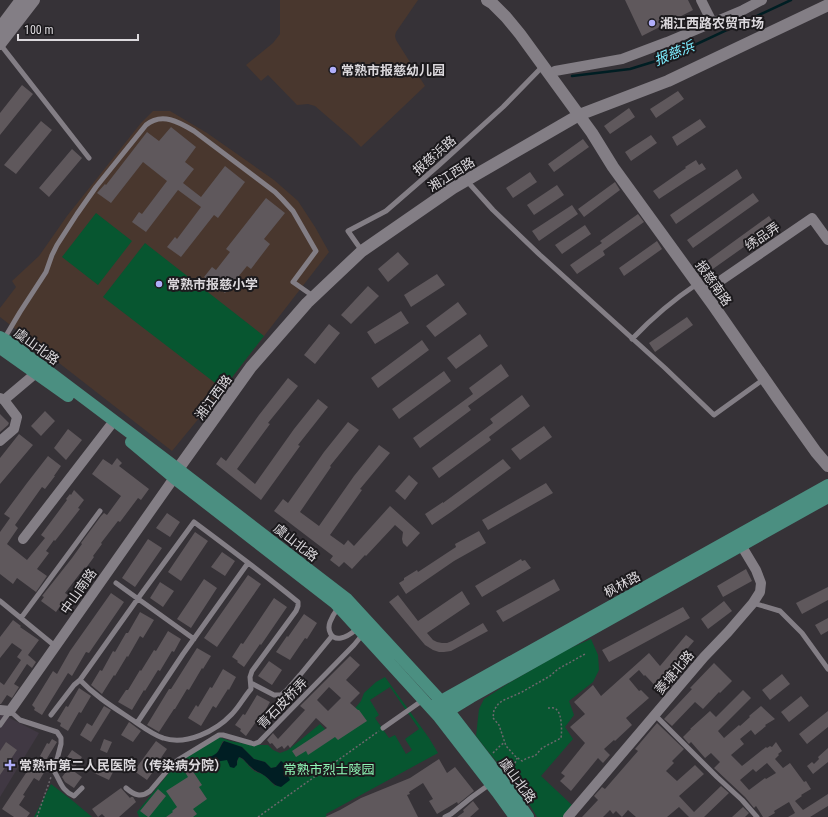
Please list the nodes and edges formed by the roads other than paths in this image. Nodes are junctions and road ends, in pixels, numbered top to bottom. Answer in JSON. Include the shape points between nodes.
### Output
{"nodes":[{"id":1,"x":21,"y":0,"type":"edge"},
{"id":2,"x":34,"y":0,"type":"edge"},
{"id":3,"x":487,"y":0,"type":"edge"},
{"id":4,"x":496,"y":0,"type":"edge"},
{"id":5,"x":701,"y":0,"type":"edge"},
{"id":6,"x":762,"y":0,"type":"edge"},
{"id":7,"x":821,"y":4,"type":"edge"},
{"id":8,"x":712,"y":22,"type":"junction"},
{"id":9,"x":0,"y":28,"type":"edge"},
{"id":10,"x":0,"y":44,"type":"edge"},
{"id":11,"x":543,"y":66,"type":"junction"},
{"id":12,"x":556,"y":71,"type":"junction"},
{"id":13,"x":579,"y":115,"type":"junction"},
{"id":14,"x":89,"y":158,"type":"dead end"},
{"id":15,"x":466,"y":180,"type":"junction"},
{"id":16,"x":828,"y":240,"type":"edge"},
{"id":17,"x":362,"y":251,"type":"junction"},
{"id":18,"x":701,"y":287,"type":"junction"},
{"id":19,"x":314,"y":296,"type":"junction"},
{"id":20,"x":632,"y":339,"type":"junction"},
{"id":21,"x":1,"y":341,"type":"edge"},
{"id":22,"x":36,"y":373,"type":"junction"},
{"id":23,"x":764,"y":378,"type":"junction"},
{"id":24,"x":2,"y":399,"type":"edge"},
{"id":25,"x":110,"y":426,"type":"junction"},
{"id":26,"x":0,"y":441,"type":"edge"},
{"id":27,"x":828,"y":466,"type":"edge"},
{"id":28,"x":176,"y":474,"type":"junction"},
{"id":29,"x":828,"y":485,"type":"edge"},
{"id":30,"x":828,"y":498,"type":"edge"},
{"id":31,"x":100,"y":510,"type":"dead end"},
{"id":32,"x":23,"y":539,"type":"dead end"},
{"id":33,"x":739,"y":541,"type":"junction"},
{"id":34,"x":248,"y":563,"type":"junction"},
{"id":35,"x":116,"y":583,"type":"dead end"},
{"id":36,"x":138,"y":598,"type":"junction"},
{"id":37,"x":0,"y":601,"type":"edge"},
{"id":38,"x":753,"y":603,"type":"junction"},
{"id":39,"x":339,"y":607,"type":"junction"},
{"id":40,"x":21,"y":618,"type":"junction"},
{"id":41,"x":360,"y":631,"type":"junction"},
{"id":42,"x":332,"y":636,"type":"junction"},
{"id":43,"x":194,"y":639,"type":"junction"},
{"id":44,"x":55,"y":646,"type":"junction"},
{"id":45,"x":828,"y":669,"type":"edge"},
{"id":46,"x":80,"y":680,"type":"junction"},
{"id":47,"x":251,"y":683,"type":"junction"},
{"id":48,"x":441,"y":701,"type":"junction"},
{"id":49,"x":435,"y":709,"type":"junction"},
{"id":50,"x":5,"y":711,"type":"edge"},
{"id":51,"x":51,"y":715,"type":"dead end"},
{"id":52,"x":655,"y":715,"type":"junction"},
{"id":53,"x":137,"y":722,"type":"junction"},
{"id":54,"x":0,"y":725,"type":"edge"},
{"id":55,"x":383,"y":728,"type":"road end"},
{"id":56,"x":495,"y":779,"type":"junction"},
{"id":57,"x":82,"y":788,"type":"dead end"},
{"id":58,"x":126,"y":788,"type":"dead end"},
{"id":59,"x":445,"y":817,"type":"edge"},
{"id":60,"x":515,"y":817,"type":"edge"},
{"id":61,"x":528,"y":817,"type":"edge"},
{"id":62,"x":568,"y":817,"type":"edge"},
{"id":63,"x":757,"y":817,"type":"edge"}],
"edges":[{"from":1,"to":9,"type":"street"},
{"from":2,"to":10,"type":"street"},
{"from":3,"to":11,"type":"street","name":"报慈南路","via":[[520,34]]},
{"from":4,"to":12,"type":"street","name":"报慈南路","via":[[525,29]]},
{"from":5,"to":8,"type":"street"},
{"from":6,"to":8,"type":"street"},
{"from":7,"to":13,"type":"street","name":"湘江西路","via":[[668,81]]},
{"from":8,"to":12,"type":"street","via":[[622,59]]},
{"from":10,"to":14,"type":"lane"},
{"from":11,"to":13,"type":"street","name":"报慈南路"},
{"from":11,"to":17,"type":"lane","name":"报慈浜路","via":[[503,107],[416,186],[386,211],[348,231]]},
{"from":12,"to":13,"type":"street","name":"报慈南路","via":[[575,103]]},
{"from":13,"to":15,"type":"street","name":"湘江西路"},
{"from":13,"to":18,"type":"street","name":"报慈南路"},
{"from":15,"to":17,"type":"street","name":"湘江西路"},
{"from":15,"to":20,"type":"lane","via":[[493,210]]},
{"from":16,"to":18,"type":"street","name":"绣品弄","via":[[812,218]]},
{"from":17,"to":19,"type":"street","name":"湘江西路"},
{"from":18,"to":20,"type":"lane","via":[[685,292]]},
{"from":18,"to":23,"type":"street","name":"报慈南路"},
{"from":19,"to":21,"type":"lane","via":[[293,282],[316,251],[293,211],[275,192],[194,131],[174,120],[159,119],[146,125],[90,196],[57,245],[46,272]]},
{"from":19,"to":28,"type":"street","name":"湘江西路","via":[[251,367]]},
{"from":20,"to":23,"type":"lane","via":[[714,415]]},
{"from":21,"to":22,"type":"main road","name":"虞山北路"},
{"from":21,"to":28,"type":"main road","name":"虞山北路","via":[[11,343]]},
{"from":22,"to":24,"type":"street"},
{"from":22,"to":25,"type":"main road","name":"虞山北路"},
{"from":23,"to":27,"type":"street","name":"报慈南路"},
{"from":24,"to":26,"type":"street","via":[[17,417],[14,429]]},
{"from":25,"to":28,"type":"main road","name":"虞山北路"},
{"from":25,"to":32,"type":"street"},
{"from":28,"to":39,"type":"main road","name":"虞山北路"},
{"from":28,"to":44,"type":"street","name":"中山南路"},
{"from":28,"to":48,"type":"main road","name":"虞山北路","via":[[347,599]]},
{"from":29,"to":33,"type":"main road","name":"枫林路"},
{"from":30,"to":33,"type":"main road","name":"枫林路"},
{"from":31,"to":40,"type":"lane"},
{"from":33,"to":38,"type":"street","name":"菱塘北路","via":[[761,583],[760,592]]},
{"from":33,"to":48,"type":"main road","name":"枫林路"},
{"from":33,"to":49,"type":"main road","name":"枫林路","via":[[471,697]]},
{"from":34,"to":36,"type":"lane","via":[[194,522]]},
{"from":34,"to":43,"type":"lane"},
{"from":34,"to":47,"type":"lane","via":[[298,602],[296,612],[252,671]]},
{"from":35,"to":36,"type":"lane"},
{"from":36,"to":43,"type":"lane"},
{"from":36,"to":46,"type":"lane"},
{"from":37,"to":40,"type":"lane"},
{"from":38,"to":45,"type":"lane","via":[[780,611],[802,633]]},
{"from":38,"to":52,"type":"street","name":"菱塘北路"},
{"from":39,"to":41,"type":"main road","name":"虞山北路"},
{"from":39,"to":42,"type":"lane","via":[[329,624]]},
{"from":40,"to":44,"type":"lane"},
{"from":41,"to":42,"type":"lane","via":[[340,638]]},
{"from":41,"to":49,"type":"main road","name":"虞山北路"},
{"from":41,"to":58,"type":"lane","name":"青石皮桥弄","via":[[354,645],[259,742],[254,744],[219,735],[174,763],[146,794],[139,796]]},
{"from":42,"to":47,"type":"lane","via":[[281,695],[274,695]]},
{"from":43,"to":53,"type":"lane"},
{"from":44,"to":50,"type":"street","name":"中山南路"},
{"from":46,"to":51,"type":"lane"},
{"from":46,"to":53,"type":"lane","via":[[89,690]]},
{"from":47,"to":53,"type":"lane","via":[[251,689],[233,713],[221,724],[202,735],[173,741],[161,738]]},
{"from":48,"to":49,"type":"main road","name":"虞山北路"},
{"from":49,"to":55,"type":"lane"},
{"from":49,"to":56,"type":"main road","name":"虞山北路"},
{"from":49,"to":56,"type":"main road","name":"虞山北路","via":[[486,759]]},
{"from":50,"to":54,"type":"lane"},
{"from":50,"to":57,"type":"lane","via":[[20,720],[57,732],[61,744],[54,770],[63,788],[70,794],[74,796]]},
{"from":52,"to":62,"type":"street","name":"菱塘北路"},
{"from":52,"to":63,"type":"lane"},
{"from":56,"to":59,"type":"lane"},
{"from":56,"to":60,"type":"main road","name":"虞山北路"},
{"from":56,"to":61,"type":"main road","name":"虞山北路"}]}
